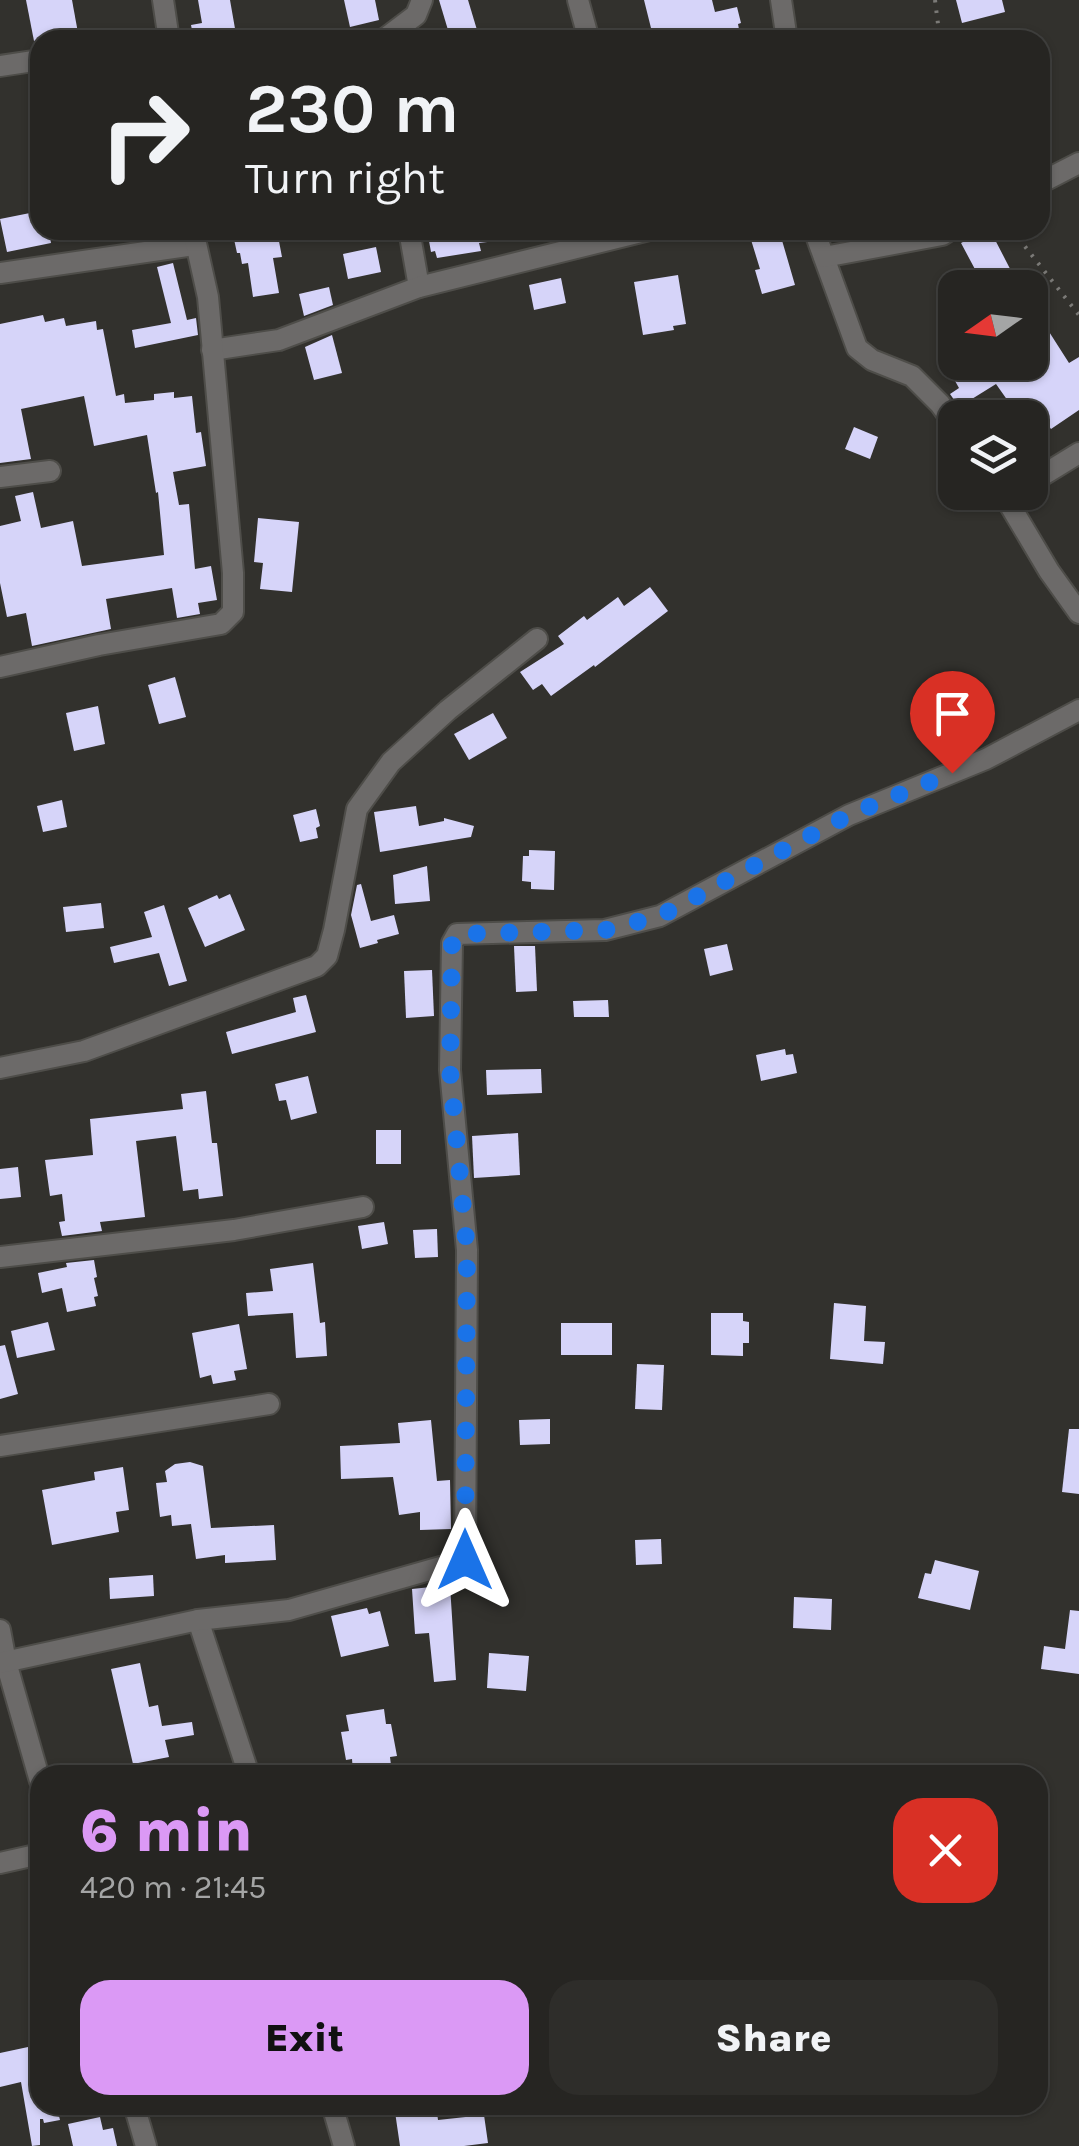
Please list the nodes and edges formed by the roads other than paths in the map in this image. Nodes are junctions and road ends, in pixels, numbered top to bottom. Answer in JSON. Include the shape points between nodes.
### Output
{"nodes":[{"id":1,"x":163,"y":0,"type":"edge"},
{"id":2,"x":422,"y":0,"type":"edge"},
{"id":3,"x":578,"y":0,"type":"edge"},
{"id":4,"x":781,"y":0,"type":"edge"},
{"id":5,"x":166,"y":30,"type":"edge"},
{"id":6,"x":396,"y":30,"type":"edge"},
{"id":7,"x":586,"y":30,"type":"edge"},
{"id":8,"x":786,"y":30,"type":"edge"},
{"id":9,"x":30,"y":62,"type":"edge"},
{"id":10,"x":0,"y":66,"type":"edge"},
{"id":11,"x":1079,"y":163,"type":"edge"},
{"id":12,"x":1050,"y":178,"type":"edge"},
{"id":13,"x":178,"y":240,"type":"edge"},
{"id":14,"x":195,"y":240,"type":"edge"},
{"id":15,"x":411,"y":240,"type":"edge"},
{"id":16,"x":599,"y":240,"type":"edge"},
{"id":17,"x":818,"y":240,"type":"edge"},
{"id":18,"x":914,"y":240,"type":"edge"},
{"id":19,"x":824,"y":256,"type":"junction"},
{"id":20,"x":0,"y":273,"type":"edge"},
{"id":21,"x":419,"y":287,"type":"junction"},
{"id":22,"x":212,"y":350,"type":"junction"},
{"id":23,"x":938,"y":402,"type":"edge"},
{"id":24,"x":1079,"y":453,"type":"edge"},
{"id":25,"x":50,"y":470,"type":"dead end"},
{"id":26,"x":1048,"y":472,"type":"edge"},
{"id":27,"x":0,"y":477,"type":"edge"},
{"id":28,"x":1016,"y":510,"type":"edge"},
{"id":29,"x":1079,"y":613,"type":"edge"},
{"id":30,"x":537,"y":639,"type":"dead end"},
{"id":31,"x":0,"y":667,"type":"edge"},
{"id":32,"x":1079,"y":710,"type":"edge"},
{"id":33,"x":0,"y":1068,"type":"edge"},
{"id":34,"x":363,"y":1207,"type":"dead end"},
{"id":35,"x":0,"y":1257,"type":"edge"},
{"id":36,"x":269,"y":1404,"type":"dead end"},
{"id":37,"x":0,"y":1446,"type":"edge"},
{"id":38,"x":198,"y":1620,"type":"junction"},
{"id":39,"x":0,"y":1630,"type":"edge"},
{"id":40,"x":3,"y":1662,"type":"edge"},
{"id":41,"x":35,"y":1765,"type":"edge"},
{"id":42,"x":247,"y":1765,"type":"edge"},
{"id":43,"x":30,"y":1856,"type":"edge"},
{"id":44,"x":0,"y":1862,"type":"edge"},
{"id":45,"x":137,"y":2115,"type":"edge"},
{"id":46,"x":335,"y":2115,"type":"edge"},
{"id":47,"x":146,"y":2146,"type":"edge"},
{"id":48,"x":344,"y":2146,"type":"edge"}],
"edges":[{"from":1,"to":5,"type":"street"},
{"from":2,"to":6,"type":"street"},
{"from":3,"to":7,"type":"street"},
{"from":4,"to":8,"type":"street"},
{"from":9,"to":10,"type":"street"},
{"from":11,"to":12,"type":"street"},
{"from":13,"to":20,"type":"street"},
{"from":14,"to":22,"type":"street"},
{"from":15,"to":21,"type":"street"},
{"from":16,"to":21,"type":"street"},
{"from":17,"to":19,"type":"street"},
{"from":18,"to":19,"type":"street"},
{"from":19,"to":23,"type":"street","via":[[857,348],[912,376]]},
{"from":21,"to":22,"type":"street","via":[[279,340]]},
{"from":22,"to":31,"type":"street","via":[[232,612],[220,624]]},
{"from":24,"to":26,"type":"street"},
{"from":25,"to":27,"type":"street"},
{"from":28,"to":29,"type":"street"},
{"from":30,"to":33,"type":"street","via":[[391,762],[357,809],[334,930],[317,966],[84,1051]]},
{"from":32,"to":38,"type":"street","via":[[986,759],[849,815],[660,916],[605,930],[457,934],[450,1070],[467,1250],[465,1560],[289,1610]]},
{"from":34,"to":35,"type":"street","via":[[234,1230]]},
{"from":36,"to":37,"type":"street"},
{"from":38,"to":40,"type":"street"},
{"from":38,"to":42,"type":"street"},
{"from":39,"to":40,"type":"street"},
{"from":40,"to":41,"type":"street"},
{"from":43,"to":44,"type":"street"},
{"from":45,"to":47,"type":"street"},
{"from":46,"to":48,"type":"street"}]}
